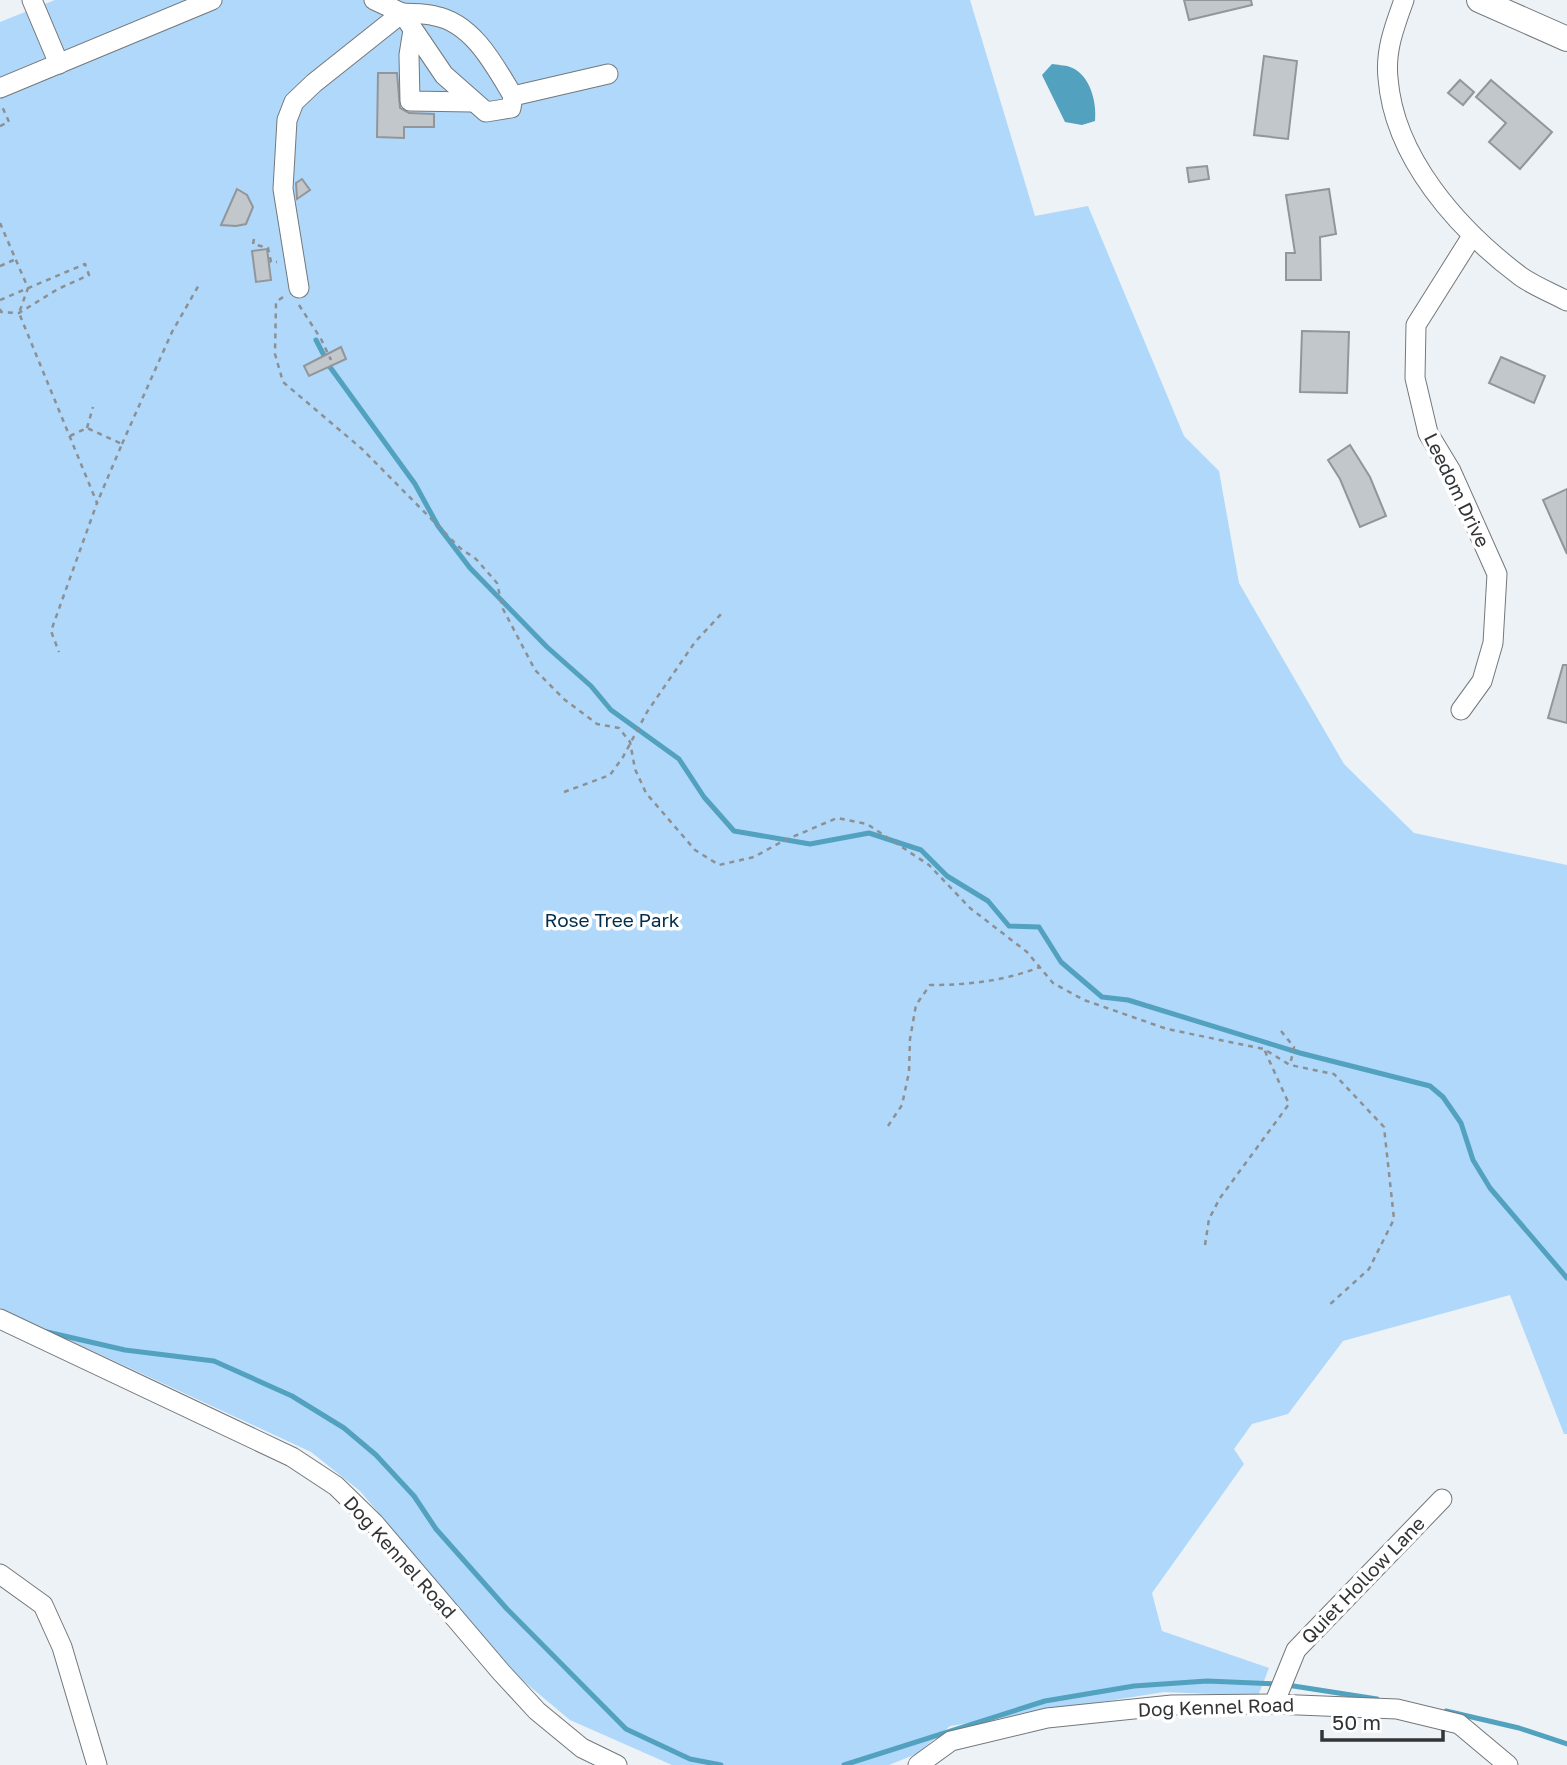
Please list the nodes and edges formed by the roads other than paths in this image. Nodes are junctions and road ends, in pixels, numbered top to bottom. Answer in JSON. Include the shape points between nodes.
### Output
{"nodes":[{"id":1,"x":32,"y":0,"type":"edge"},
{"id":2,"x":212,"y":0,"type":"edge"},
{"id":3,"x":374,"y":0,"type":"edge"},
{"id":4,"x":1404,"y":0,"type":"edge"},
{"id":5,"x":1479,"y":0,"type":"edge"},
{"id":6,"x":402,"y":13,"type":"junction"},
{"id":7,"x":413,"y":30,"type":"junction"},
{"id":8,"x":1567,"y":39,"type":"edge"},
{"id":9,"x":59,"y":64,"type":"junction"},
{"id":10,"x":608,"y":74,"type":"dead end"},
{"id":11,"x":0,"y":88,"type":"edge"},
{"id":12,"x":513,"y":96,"type":"junction"},
{"id":13,"x":472,"y":102,"type":"junction"},
{"id":14,"x":1472,"y":236,"type":"junction"},
{"id":15,"x":294,"y":290,"type":"road end"},
{"id":16,"x":1567,"y":301,"type":"edge"},
{"id":17,"x":1461,"y":709,"type":"dead end"},
{"id":18,"x":0,"y":1319,"type":"edge"},
{"id":19,"x":1442,"y":1499,"type":"dead end"},
{"id":20,"x":0,"y":1574,"type":"edge"},
{"id":21,"x":1274,"y":1703,"type":"junction"},
{"id":22,"x":97,"y":1765,"type":"edge"},
{"id":23,"x":617,"y":1765,"type":"edge"},
{"id":24,"x":918,"y":1765,"type":"edge"},
{"id":25,"x":1508,"y":1765,"type":"edge"}],
"edges":[{"from":1,"to":9,"type":"street"},
{"from":2,"to":9,"type":"street"},
{"from":3,"to":6,"type":"street"},
{"from":4,"to":14,"type":"street","via":[[1390,40],[1387,76],[1394,114],[1422,177]]},
{"from":5,"to":8,"type":"main road"},
{"from":6,"to":7,"type":"street"},
{"from":6,"to":12,"type":"street","via":[[453,22],[475,40]]},
{"from":6,"to":15,"type":"street","via":[[294,102],[287,120],[282,189],[294,258]]},
{"from":7,"to":13,"type":"street","via":[[444,75]]},
{"from":7,"to":13,"type":"street","via":[[410,101]]},
{"from":9,"to":11,"type":"street"},
{"from":10,"to":12,"type":"street"},
{"from":12,"to":13,"type":"street","via":[[511,108],[486,112]]},
{"from":14,"to":16,"type":"street","via":[[1522,277]]},
{"from":14,"to":17,"type":"street","name":"Leedom Drive","via":[[1416,325],[1415,378],[1428,433],[1451,471],[1497,574],[1493,643],[1482,681]]},
{"from":18,"to":23,"type":"street","name":"Dog Kennel Road","via":[[292,1457],[336,1486],[374,1523],[537,1711],[582,1748]]},
{"from":19,"to":21,"type":"street","name":"Quiet Hollow Lane","via":[[1296,1650]]},
{"from":20,"to":22,"type":"street","via":[[43,1605],[62,1647]]},
{"from":21,"to":24,"type":"street","name":"Dog Kennel Road","via":[[1172,1705],[1048,1718],[951,1741]]},
{"from":21,"to":25,"type":"street","name":"Dog Kennel Road","via":[[1396,1709],[1459,1724]]}]}
